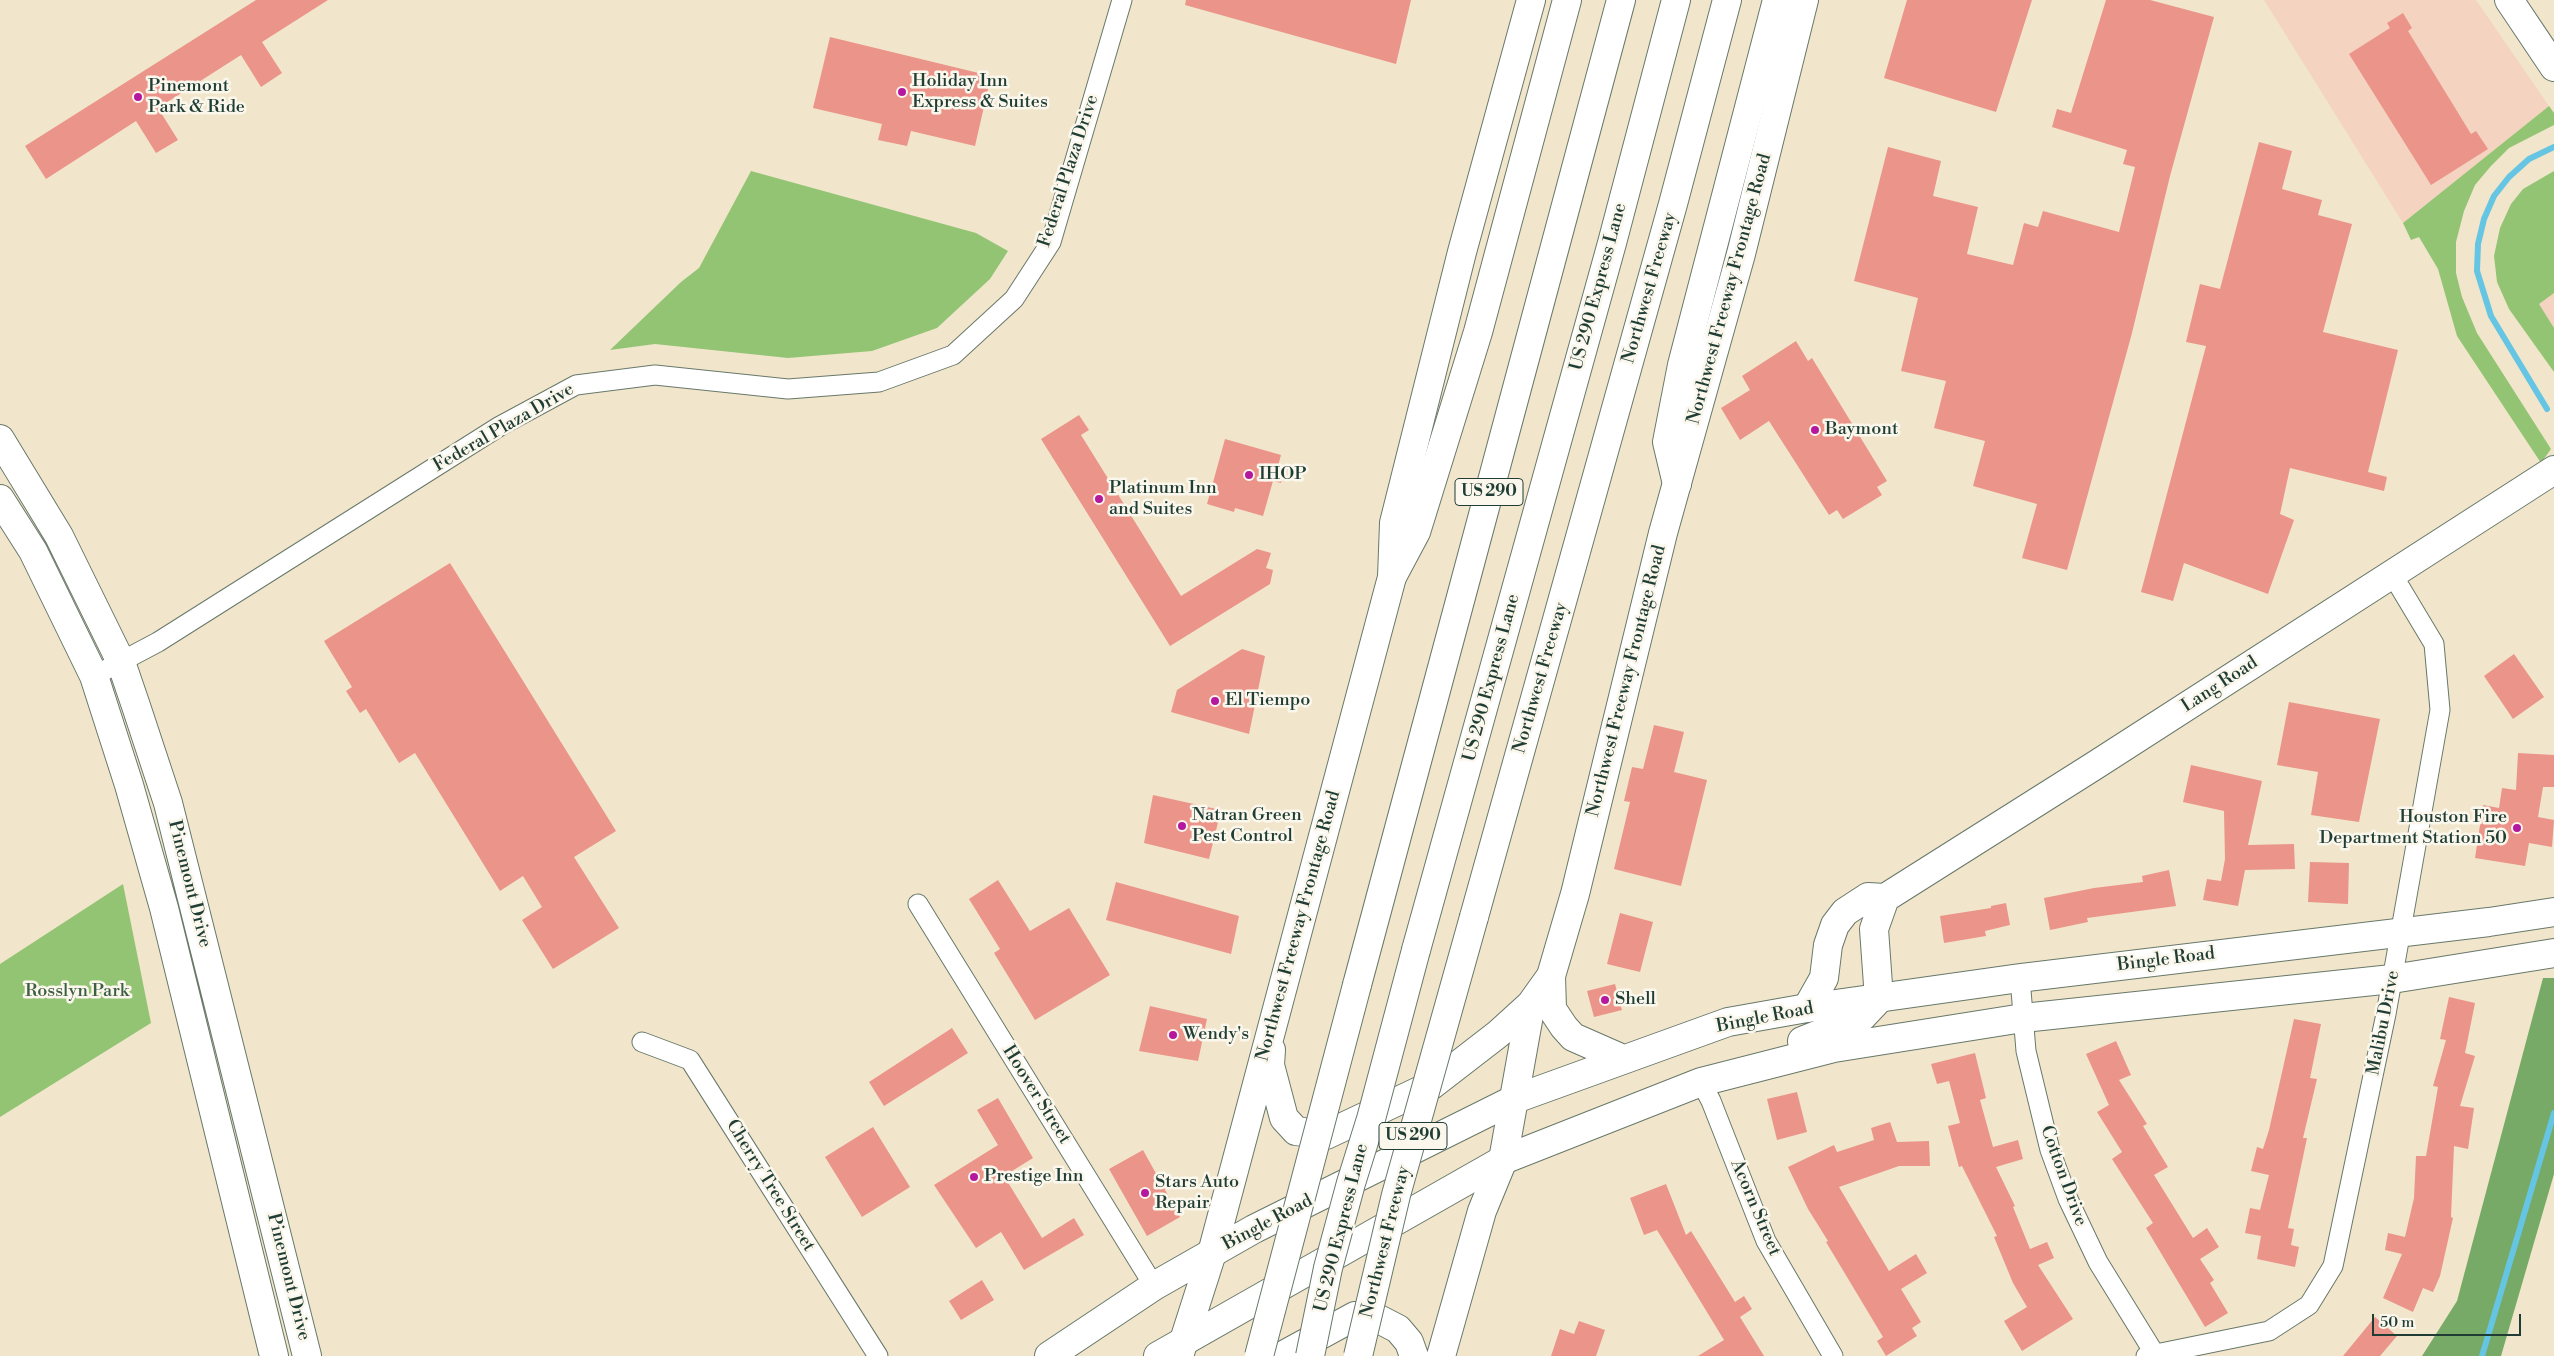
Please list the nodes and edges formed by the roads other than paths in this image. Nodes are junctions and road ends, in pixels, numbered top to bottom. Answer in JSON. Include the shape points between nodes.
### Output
{"nodes":[{"id":1,"x":1122,"y":0,"type":"edge"},
{"id":2,"x":1531,"y":0,"type":"edge"},
{"id":3,"x":1567,"y":0,"type":"edge"},
{"id":4,"x":1621,"y":0,"type":"edge"},
{"id":5,"x":1676,"y":0,"type":"edge"},
{"id":6,"x":1727,"y":0,"type":"edge"},
{"id":7,"x":1777,"y":0,"type":"edge"},
{"id":8,"x":1804,"y":0,"type":"edge"},
{"id":9,"x":2509,"y":0,"type":"edge"},
{"id":10,"x":2554,"y":67,"type":"edge"},
{"id":11,"x":0,"y":439,"type":"edge"},
{"id":12,"x":2554,"y":470,"type":"edge"},
{"id":13,"x":1677,"y":484,"type":"junction"},
{"id":14,"x":0,"y":499,"type":"edge"},
{"id":15,"x":2392,"y":574,"type":"junction"},
{"id":16,"x":1392,"y":577,"type":"junction"},
{"id":17,"x":121,"y":662,"type":"junction"},
{"id":18,"x":94,"y":676,"type":"junction"},
{"id":19,"x":1885,"y":898,"type":"junction"},
{"id":20,"x":918,"y":904,"type":"dead end"},
{"id":21,"x":2554,"y":912,"type":"edge"},
{"id":22,"x":2489,"y":922,"type":"junction"},
{"id":23,"x":2400,"y":932,"type":"junction"},
{"id":24,"x":2554,"y":953,"type":"edge"},
{"id":25,"x":2493,"y":962,"type":"junction"},
{"id":26,"x":1551,"y":976,"type":"junction"},
{"id":27,"x":2020,"y":978,"type":"junction"},
{"id":28,"x":2392,"y":979,"type":"junction"},
{"id":29,"x":1879,"y":999,"type":"junction"},
{"id":30,"x":1531,"y":1004,"type":"junction"},
{"id":31,"x":1807,"y":1008,"type":"junction"},
{"id":32,"x":2024,"y":1018,"type":"junction"},
{"id":33,"x":1273,"y":1024,"type":"junction"},
{"id":34,"x":642,"y":1042,"type":"dead end"},
{"id":35,"x":1623,"y":1060,"type":"junction"},
{"id":36,"x":1710,"y":1079,"type":"junction"},
{"id":37,"x":1515,"y":1099,"type":"junction"},
{"id":38,"x":1502,"y":1160,"type":"junction"},
{"id":39,"x":265,"y":1184,"type":"junction"},
{"id":40,"x":237,"y":1201,"type":"junction"},
{"id":41,"x":278,"y":1236,"type":"junction"},
{"id":42,"x":246,"y":1243,"type":"junction"},
{"id":43,"x":1212,"y":1253,"type":"junction"},
{"id":44,"x":1154,"y":1286,"type":"junction"},
{"id":45,"x":1181,"y":1349,"type":"edge"},
{"id":46,"x":274,"y":1356,"type":"edge"},
{"id":47,"x":307,"y":1356,"type":"edge"},
{"id":48,"x":878,"y":1356,"type":"edge"},
{"id":49,"x":1049,"y":1356,"type":"edge"},
{"id":50,"x":1158,"y":1356,"type":"edge"},
{"id":51,"x":1259,"y":1356,"type":"edge"},
{"id":52,"x":1282,"y":1356,"type":"edge"},
{"id":53,"x":1310,"y":1356,"type":"edge"},
{"id":54,"x":1358,"y":1356,"type":"edge"},
{"id":55,"x":1414,"y":1356,"type":"edge"},
{"id":56,"x":1441,"y":1356,"type":"edge"},
{"id":57,"x":1833,"y":1356,"type":"edge"},
{"id":58,"x":2153,"y":1356,"type":"edge"}],
"edges":[{"from":1,"to":17,"type":"street","name":"Federal Plaza Drive","via":[[1050,242],[1014,299],[953,355],[878,382],[788,389],[655,375],[576,385],[500,426],[158,642]]},
{"from":2,"to":16,"type":"main road","name":"Northwest Freeway Frontage Road","via":[[1462,252],[1394,523]]},
{"from":3,"to":16,"type":"main road","via":[[1475,341],[1416,532]]},
{"from":4,"to":51,"type":"main road","number":"US 290","bridge":true},
{"from":5,"to":53,"type":"main road","name":"US 290 Express Lane","bridge":true,"via":[[1599,291],[1328,1268]]},
{"from":6,"to":54,"type":"main road","name":"Northwest Freeway","number":"US 290","bridge":true,"via":[[1396,1195]]},
{"from":7,"to":13,"type":"main road","via":[[1682,365],[1667,442]]},
{"from":8,"to":13,"type":"main road","name":"Northwest Freeway Frontage Road","via":[[1741,254]]},
{"from":9,"to":10,"type":"main road"},
{"from":11,"to":17,"type":"main road","name":"Pinemont Drive","via":[[60,536]]},
{"from":12,"to":15,"type":"main road","name":"Lang Road"},
{"from":13,"to":26,"type":"main road","name":"Northwest Freeway Frontage Road","via":[[1575,894]]},
{"from":14,"to":18,"type":"main road","name":"Pinemont Drive","via":[[33,551]]},
{"from":15,"to":19,"type":"main road","name":"Lang Road"},
{"from":15,"to":23,"type":"street","name":"Malibu Drive","via":[[2434,644],[2440,710]]},
{"from":16,"to":33,"type":"main road","name":"Northwest Freeway Frontage Road"},
{"from":17,"to":18,"type":"street","name":"Federal Plaza Drive"},
{"from":17,"to":39,"type":"main road","name":"Pinemont Drive","via":[[168,803]]},
{"from":18,"to":40,"type":"main road","name":"Pinemont Drive","via":[[164,908]]},
{"from":19,"to":29,"type":"main road","via":[[1874,929]]},
{"from":19,"to":31,"type":"main road","name":"Lang Road","via":[[1868,897],[1845,912],[1835,925],[1828,945],[1824,978]]},
{"from":20,"to":44,"type":"street","name":"Hoover Street"},
{"from":21,"to":22,"type":"main road","name":"Bingle Road"},
{"from":22,"to":23,"type":"main road","name":"Bingle Road"},
{"from":22,"to":25,"type":"main road"},
{"from":23,"to":27,"type":"main road","name":"Bingle Road"},
{"from":23,"to":28,"type":"street","name":"Malibu Drive"},
{"from":24,"to":25,"type":"main road"},
{"from":25,"to":28,"type":"main road"},
{"from":26,"to":30,"type":"main road","name":"Northwest Freeway Frontage Road"},
{"from":26,"to":35,"type":"main road","via":[[1552,1010],[1573,1038]]},
{"from":27,"to":29,"type":"main road","name":"Bingle Road"},
{"from":27,"to":32,"type":"street","name":"Cotton Drive"},
{"from":28,"to":32,"type":"main road"},
{"from":28,"to":58,"type":"street","name":"Malibu Drive","via":[[2333,1266],[2308,1305],[2269,1331]]},
{"from":29,"to":31,"type":"main road","name":"Bingle Road"},
{"from":29,"to":36,"type":"main road","via":[[1862,1017]]},
{"from":30,"to":33,"type":"main road","via":[[1432,1085],[1326,1135],[1296,1131],[1284,1118],[1270,1065]]},
{"from":30,"to":37,"type":"main road","name":"Northwest Freeway Frontage Road"},
{"from":31,"to":35,"type":"main road","name":"Bingle Road","via":[[1728,1022]]},
{"from":32,"to":36,"type":"main road","via":[[1834,1048]]},
{"from":32,"to":58,"type":"street","name":"Cotton Drive","via":[[2026,1050],[2050,1150],[2068,1200],[2098,1262]]},
{"from":33,"to":43,"type":"main road","name":"Northwest Freeway Frontage Road"},
{"from":34,"to":48,"type":"street","name":"Cherry Tree Street","via":[[690,1060]]},
{"from":35,"to":37,"type":"main road","name":"Bingle Road"},
{"from":36,"to":38,"type":"main road"},
{"from":36,"to":57,"type":"street","name":"Acorn Street","via":[[1711,1101],[1766,1241]]},
{"from":37,"to":38,"type":"main road","name":"Northwest Freeway Frontage Road"},
{"from":37,"to":43,"type":"main road","name":"Bingle Road"},
{"from":38,"to":45,"type":"main road"},
{"from":38,"to":56,"type":"main road","name":"Northwest Freeway Frontage Road","via":[[1482,1211]]},
{"from":39,"to":40,"type":"main road"},
{"from":39,"to":41,"type":"main road","name":"Pinemont Drive"},
{"from":40,"to":42,"type":"main road","name":"Pinemont Drive"},
{"from":41,"to":42,"type":"main road"},
{"from":41,"to":47,"type":"main road","name":"Pinemont Drive"},
{"from":42,"to":46,"type":"main road","name":"Pinemont Drive"},
{"from":43,"to":44,"type":"main road","name":"Bingle Road"},
{"from":43,"to":45,"type":"main road","name":"Northwest Freeway Frontage Road"},
{"from":44,"to":49,"type":"main road","name":"Bingle Road"},
{"from":45,"to":50,"type":"main road"},
{"from":52,"to":55,"type":"main road","via":[[1355,1316],[1371,1314],[1398,1329],[1409,1342]]}]}
